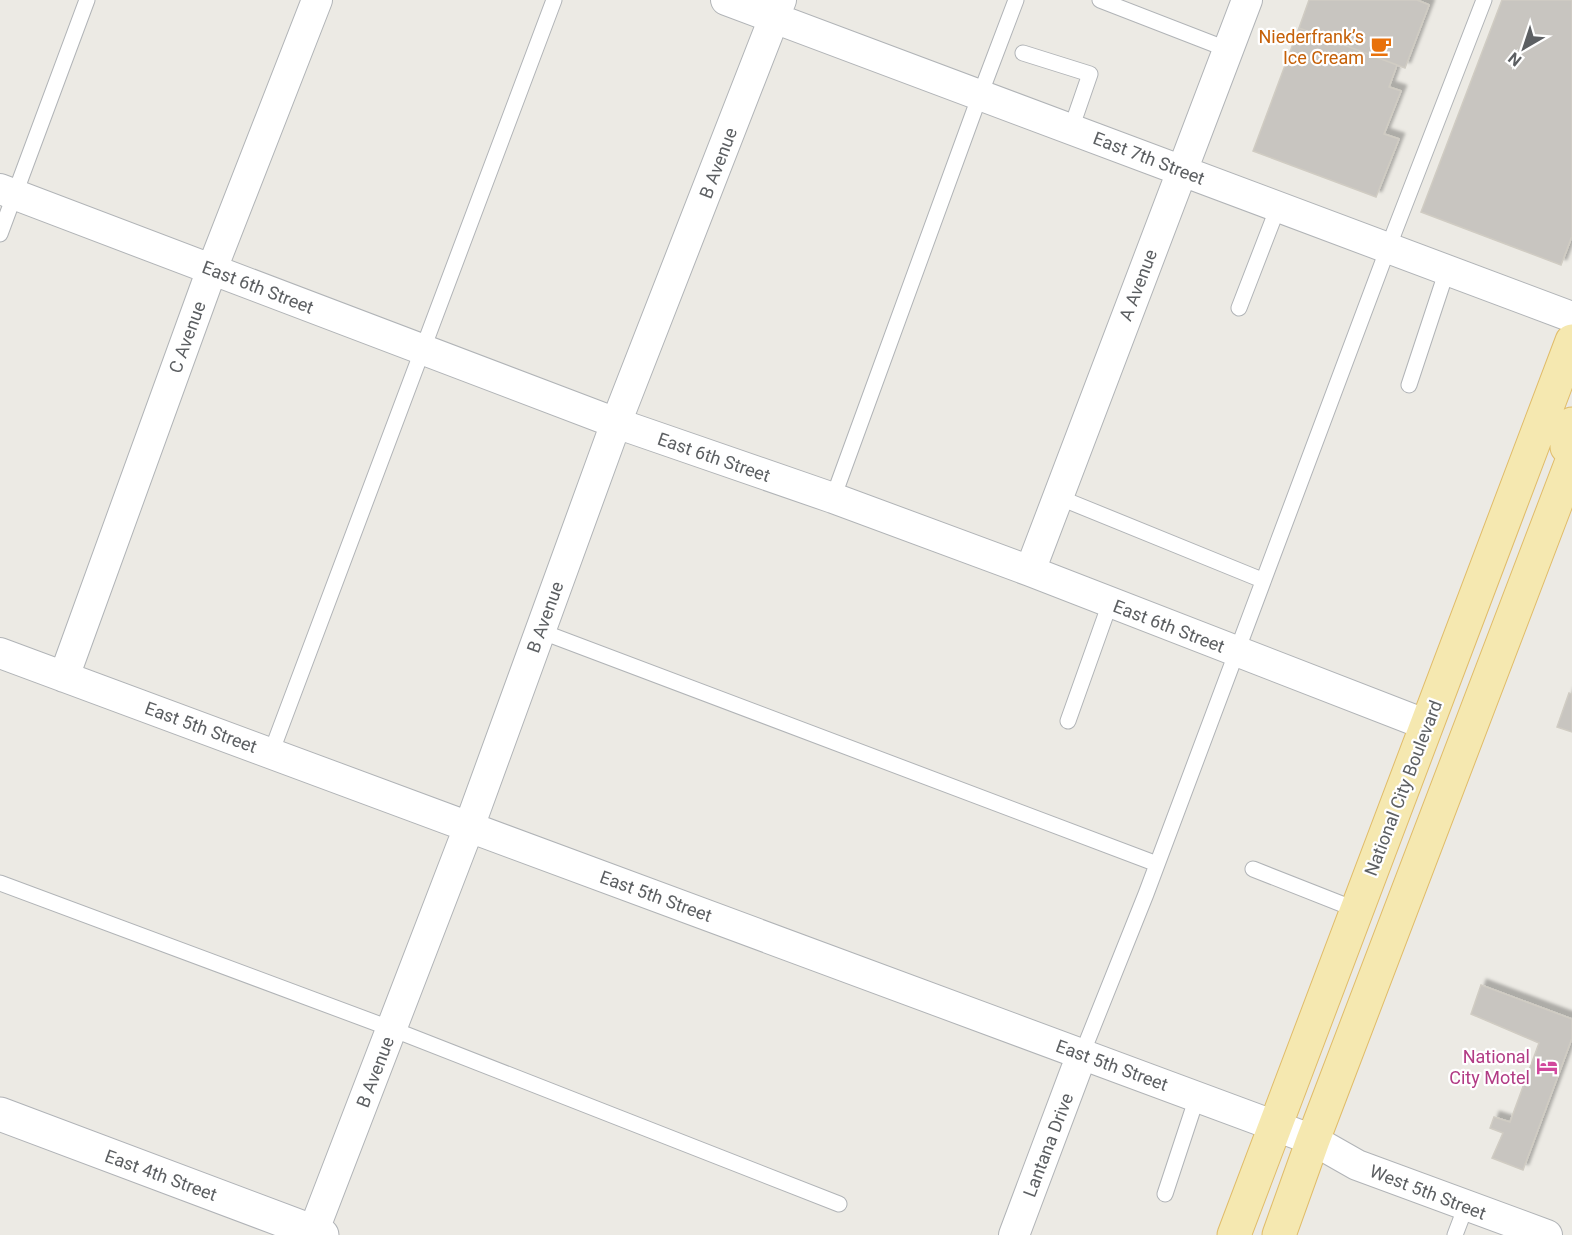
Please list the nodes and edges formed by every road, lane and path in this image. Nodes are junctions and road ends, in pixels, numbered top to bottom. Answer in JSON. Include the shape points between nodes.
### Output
{"nodes":[{"id":1,"x":87,"y":0,"type":"edge"},
{"id":2,"x":317,"y":0,"type":"edge"},
{"id":3,"x":554,"y":0,"type":"edge"},
{"id":4,"x":726,"y":0,"type":"edge"},
{"id":5,"x":1017,"y":0,"type":"edge"},
{"id":6,"x":1100,"y":0,"type":"edge"},
{"id":7,"x":1247,"y":0,"type":"edge"},
{"id":8,"x":1484,"y":0,"type":"edge"},
{"id":9,"x":778,"y":9,"type":"edge"},
{"id":10,"x":1229,"y":50,"type":"junction"},
{"id":11,"x":1023,"y":53,"type":"dead end"},
{"id":12,"x":980,"y":95,"type":"junction"},
{"id":13,"x":1071,"y":129,"type":"junction"},
{"id":14,"x":1181,"y":170,"type":"junction"},
{"id":15,"x":7,"y":192,"type":"edge"},
{"id":16,"x":1278,"y":207,"type":"junction"},
{"id":17,"x":0,"y":234,"type":"edge"},
{"id":18,"x":1388,"y":248,"type":"junction"},
{"id":19,"x":212,"y":268,"type":"junction"},
{"id":20,"x":1447,"y":270,"type":"junction"},
{"id":21,"x":1239,"y":308,"type":"dead end"},
{"id":22,"x":1572,"y":317,"type":"edge"},
{"id":23,"x":1572,"y":341,"type":"edge"},
{"id":24,"x":421,"y":350,"type":"junction"},
{"id":25,"x":1409,"y":385,"type":"dead end"},
{"id":26,"x":616,"y":423,"type":"junction"},
{"id":27,"x":1572,"y":424,"type":"edge"},
{"id":28,"x":1572,"y":453,"type":"edge"},
{"id":29,"x":1572,"y":461,"type":"edge"},
{"id":30,"x":1058,"y":497,"type":"junction"},
{"id":31,"x":833,"y":498,"type":"junction"},
{"id":32,"x":1030,"y":571,"type":"junction"},
{"id":33,"x":1262,"y":580,"type":"junction"},
{"id":34,"x":1110,"y":603,"type":"junction"},
{"id":35,"x":540,"y":631,"type":"junction"},
{"id":36,"x":1235,"y":652,"type":"junction"},
{"id":37,"x":0,"y":653,"type":"edge"},
{"id":38,"x":64,"y":677,"type":"junction"},
{"id":39,"x":1068,"y":721,"type":"dead end"},
{"id":40,"x":1427,"y":725,"type":"junction"},
{"id":41,"x":271,"y":753,"type":"junction"},
{"id":42,"x":469,"y":827,"type":"junction"},
{"id":43,"x":1157,"y":864,"type":"junction"},
{"id":44,"x":1253,"y":869,"type":"dead end"},
{"id":45,"x":0,"y":883,"type":"edge"},
{"id":46,"x":1357,"y":910,"type":"junction"},
{"id":47,"x":392,"y":1029,"type":"junction"},
{"id":48,"x":1082,"y":1054,"type":"junction"},
{"id":49,"x":1197,"y":1097,"type":"junction"},
{"id":50,"x":0,"y":1114,"type":"edge"},
{"id":51,"x":1275,"y":1126,"type":"junction"},
{"id":52,"x":1313,"y":1140,"type":"junction"},
{"id":53,"x":1165,"y":1194,"type":"dead end"},
{"id":54,"x":839,"y":1204,"type":"dead end"},
{"id":55,"x":1466,"y":1206,"type":"junction"},
{"id":56,"x":316,"y":1234,"type":"edge"},
{"id":57,"x":1014,"y":1235,"type":"edge"},
{"id":58,"x":1234,"y":1235,"type":"edge"},
{"id":59,"x":1279,"y":1235,"type":"edge"},
{"id":60,"x":1455,"y":1235,"type":"edge"},
{"id":61,"x":1547,"y":1235,"type":"edge"}],
"edges":[{"from":1,"to":15,"type":"lane"},
{"from":2,"to":19,"type":"street","name":"C Avenue"},
{"from":3,"to":24,"type":"lane"},
{"from":4,"to":9,"type":"street","name":"East 7th Street"},
{"from":5,"to":12,"type":"lane"},
{"from":6,"to":10,"type":"lane"},
{"from":7,"to":10,"type":"street","name":"A Avenue"},
{"from":8,"to":18,"type":"lane"},
{"from":9,"to":12,"type":"street","name":"East 7th Street"},
{"from":9,"to":26,"type":"street","name":"B Avenue"},
{"from":10,"to":14,"type":"street","name":"A Avenue"},
{"from":11,"to":13,"type":"lane","via":[[1090,74]]},
{"from":12,"to":13,"type":"street","name":"East 7th Street"},
{"from":12,"to":31,"type":"lane"},
{"from":13,"to":14,"type":"street","name":"East 7th Street"},
{"from":14,"to":16,"type":"street","name":"East 7th Street"},
{"from":14,"to":30,"type":"street","name":"A Avenue"},
{"from":15,"to":17,"type":"lane"},
{"from":15,"to":19,"type":"street","name":"East 6th Street"},
{"from":16,"to":18,"type":"street","name":"East 7th Street"},
{"from":16,"to":21,"type":"lane"},
{"from":18,"to":20,"type":"street","name":"East 7th Street"},
{"from":18,"to":33,"type":"lane"},
{"from":19,"to":24,"type":"street","name":"East 6th Street"},
{"from":19,"to":38,"type":"street","name":"C Avenue"},
{"from":20,"to":22,"type":"street","name":"East 7th Street"},
{"from":20,"to":25,"type":"lane"},
{"from":23,"to":40,"type":"main road","name":"National City Boulevard"},
{"from":24,"to":26,"type":"street","name":"East 6th Street"},
{"from":24,"to":41,"type":"lane"},
{"from":26,"to":31,"type":"street","name":"East 6th Street"},
{"from":26,"to":35,"type":"street","name":"B Avenue"},
{"from":27,"to":28,"type":"main road","via":[[1567,447]]},
{"from":29,"to":52,"type":"main road"},
{"from":30,"to":32,"type":"street","name":"A Avenue"},
{"from":30,"to":33,"type":"lane"},
{"from":31,"to":32,"type":"street","name":"East 6th Street"},
{"from":32,"to":34,"type":"street","name":"East 6th Street"},
{"from":33,"to":36,"type":"lane"},
{"from":34,"to":36,"type":"street","name":"East 6th Street"},
{"from":34,"to":39,"type":"lane"},
{"from":35,"to":42,"type":"street","name":"B Avenue"},
{"from":35,"to":43,"type":"lane"},
{"from":36,"to":40,"type":"street","name":"East 6th Street"},
{"from":36,"to":43,"type":"lane"},
{"from":37,"to":38,"type":"street","name":"East 5th Street"},
{"from":38,"to":41,"type":"street","name":"East 5th Street"},
{"from":40,"to":46,"type":"main road","name":"National City Boulevard"},
{"from":41,"to":42,"type":"street","name":"East 5th Street"},
{"from":42,"to":47,"type":"street","name":"B Avenue"},
{"from":42,"to":48,"type":"street","name":"East 5th Street"},
{"from":43,"to":48,"type":"lane"},
{"from":44,"to":46,"type":"lane"},
{"from":45,"to":47,"type":"lane"},
{"from":46,"to":51,"type":"main road","name":"National City Boulevard"},
{"from":47,"to":54,"type":"lane"},
{"from":47,"to":56,"type":"street","name":"B Avenue"},
{"from":48,"to":49,"type":"street","name":"East 5th Street"},
{"from":48,"to":57,"type":"street","name":"Lantana Drive"},
{"from":49,"to":51,"type":"street","name":"East 5th Street"},
{"from":49,"to":53,"type":"lane"},
{"from":50,"to":56,"type":"street","name":"East 4th Street"},
{"from":51,"to":52,"type":"street","name":"East 5th Street"},
{"from":51,"to":58,"type":"main road","name":"National City Boulevard"},
{"from":52,"to":55,"type":"street","name":"West 5th Street","via":[[1357,1165]]},
{"from":52,"to":59,"type":"main road"},
{"from":55,"to":60,"type":"lane"},
{"from":55,"to":61,"type":"street","name":"West 5th Street"}]}
